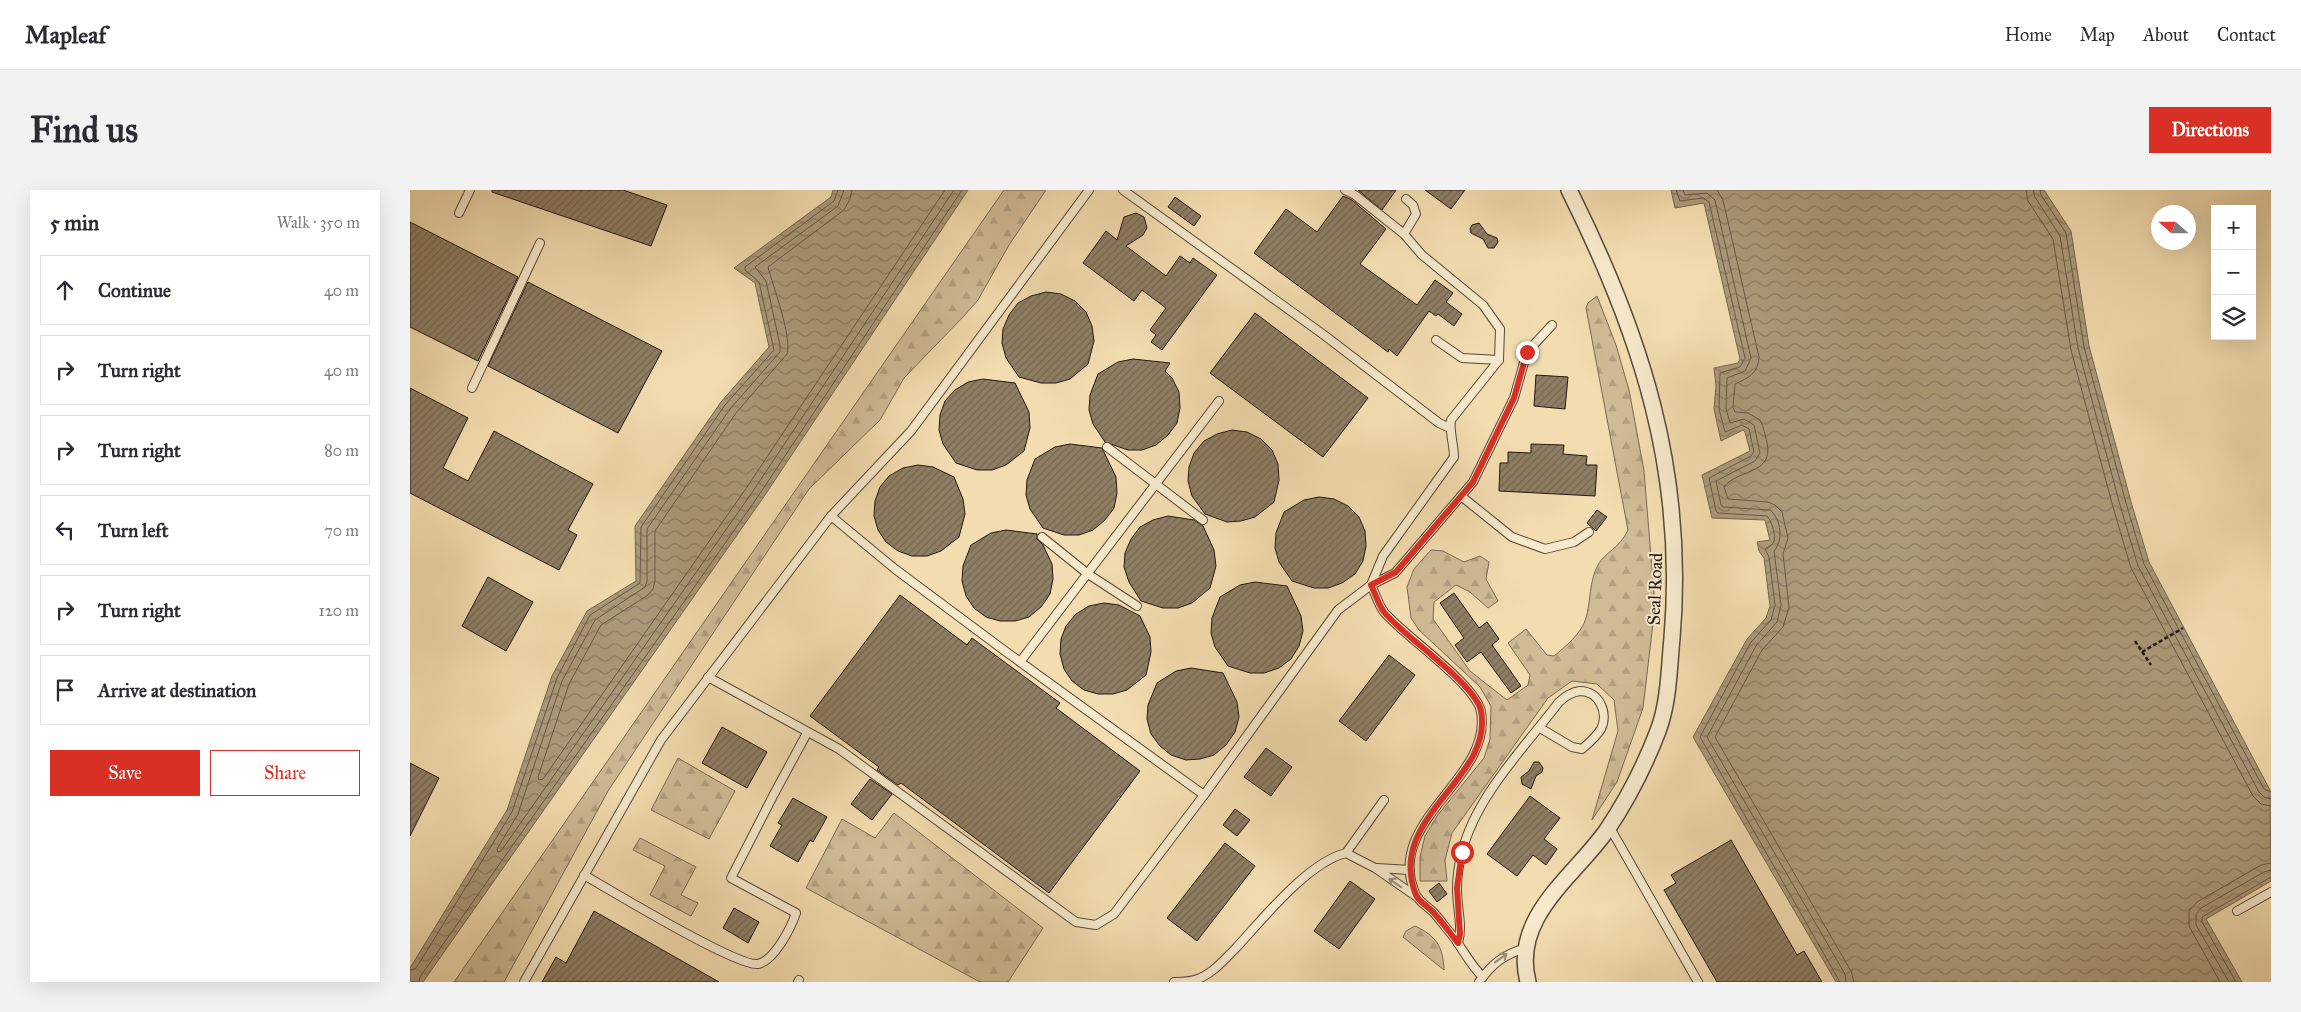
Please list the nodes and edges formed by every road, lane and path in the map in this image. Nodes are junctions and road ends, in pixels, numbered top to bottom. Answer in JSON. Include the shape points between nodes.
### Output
{"nodes":[{"id":1,"x":470,"y":190,"type":"edge"},
{"id":2,"x":1089,"y":190,"type":"edge"},
{"id":3,"x":1124,"y":190,"type":"edge"},
{"id":4,"x":1345,"y":190,"type":"edge"},
{"id":5,"x":1570,"y":190,"type":"edge"},
{"id":6,"x":1406,"y":199,"type":"dead end"},
{"id":7,"x":458,"y":213,"type":"dead end"},
{"id":8,"x":1404,"y":234,"type":"junction"},
{"id":9,"x":540,"y":243,"type":"dead end"},
{"id":10,"x":1552,"y":325,"type":"dead end"},
{"id":11,"x":1436,"y":340,"type":"dead end"},
{"id":12,"x":1499,"y":360,"type":"junction"},
{"id":13,"x":472,"y":388,"type":"dead end"},
{"id":14,"x":1219,"y":401,"type":"dead end"},
{"id":15,"x":1450,"y":428,"type":"junction"},
{"id":16,"x":1107,"y":447,"type":"dead end"},
{"id":17,"x":1156,"y":484,"type":"junction"},
{"id":18,"x":1461,"y":496,"type":"junction"},
{"id":19,"x":831,"y":516,"type":"junction"},
{"id":20,"x":1203,"y":520,"type":"dead end"},
{"id":21,"x":1589,"y":532,"type":"dead end"},
{"id":22,"x":1042,"y":537,"type":"dead end"},
{"id":23,"x":1088,"y":574,"type":"junction"},
{"id":24,"x":1371,"y":585,"type":"junction"},
{"id":25,"x":1137,"y":606,"type":"dead end"},
{"id":26,"x":2184,"y":628,"type":"dead end"},
{"id":27,"x":2135,"y":641,"type":"dead end"},
{"id":28,"x":2142,"y":652,"type":"junction"},
{"id":29,"x":1020,"y":662,"type":"junction"},
{"id":30,"x":2151,"y":665,"type":"dead end"},
{"id":31,"x":708,"y":677,"type":"junction"},
{"id":32,"x":1540,"y":728,"type":"junction"},
{"id":33,"x":807,"y":733,"type":"junction"},
{"id":34,"x":1204,"y":795,"type":"junction"},
{"id":35,"x":1384,"y":800,"type":"dead end"},
{"id":36,"x":1609,"y":826,"type":"junction"},
{"id":37,"x":1346,"y":853,"type":"junction"},
{"id":38,"x":1375,"y":868,"type":"junction"},
{"id":39,"x":1410,"y":870,"type":"junction"},
{"id":40,"x":584,"y":876,"type":"junction"},
{"id":41,"x":2271,"y":892,"type":"edge"},
{"id":42,"x":1417,"y":897,"type":"junction"},
{"id":43,"x":2237,"y":911,"type":"dead end"},
{"id":44,"x":1458,"y":943,"type":"junction"},
{"id":45,"x":1526,"y":948,"type":"junction"},
{"id":46,"x":1200,"y":980,"type":"edge"},
{"id":47,"x":1481,"y":980,"type":"edge"},
{"id":48,"x":524,"y":982,"type":"edge"},
{"id":49,"x":1174,"y":982,"type":"edge"},
{"id":50,"x":1528,"y":982,"type":"edge"},
{"id":51,"x":1698,"y":982,"type":"edge"}],
"edges":[{"from":1,"to":7,"type":"lane"},
{"from":2,"to":19,"type":"lane","via":[[911,431]]},
{"from":3,"to":15,"type":"lane","via":[[1324,335],[1439,424]]},
{"from":4,"to":8,"type":"lane"},
{"from":5,"to":36,"type":"street","name":"Seal Road","via":[[1609,273],[1637,345],[1654,409],[1675,533],[1675,600],[1667,697],[1647,756]]},
{"from":6,"to":8,"type":"lane","via":[[1416,214]]},
{"from":8,"to":12,"type":"lane","via":[[1422,255],[1482,305],[1500,329]]},
{"from":9,"to":13,"type":"lane"},
{"from":10,"to":18,"type":"lane","via":[[1527,352],[1504,421],[1473,482]]},
{"from":11,"to":12,"type":"lane","via":[[1462,358]]},
{"from":12,"to":15,"type":"lane","via":[[1451,420]]},
{"from":14,"to":17,"type":"lane"},
{"from":15,"to":24,"type":"lane","via":[[1454,438],[1454,457],[1383,556]]},
{"from":16,"to":17,"type":"lane"},
{"from":17,"to":20,"type":"lane"},
{"from":17,"to":23,"type":"lane"},
{"from":18,"to":21,"type":"lane","via":[[1512,537],[1545,549],[1574,542]]},
{"from":18,"to":24,"type":"lane","via":[[1396,572]]},
{"from":19,"to":29,"type":"lane"},
{"from":19,"to":31,"type":"lane"},
{"from":22,"to":23,"type":"lane"},
{"from":23,"to":25,"type":"lane"},
{"from":23,"to":29,"type":"lane"},
{"from":24,"to":34,"type":"lane","via":[[1338,610]]},
{"from":24,"to":39,"type":"lane","via":[[1384,611],[1466,687],[1481,710],[1481,733],[1475,754],[1427,818],[1414,841]]},
{"from":26,"to":28,"type":"path"},
{"from":27,"to":28,"type":"path"},
{"from":28,"to":30,"type":"path"},
{"from":29,"to":34,"type":"lane"},
{"from":31,"to":33,"type":"lane"},
{"from":31,"to":40,"type":"lane","via":[[662,740]]},
{"from":32,"to":32,"type":"lane","via":[[1570,693],[1581,691],[1601,703],[1602,727],[1582,749],[1572,747]]},
{"from":32,"to":44,"type":"lane","via":[[1472,822],[1462,852],[1457,888]]},
{"from":33,"to":34,"type":"lane","via":[[839,749],[1076,922],[1096,925],[1114,914]]},
{"from":33,"to":40,"type":"lane","via":[[731,878],[796,913],[770,957],[758,964],[744,962]]},
{"from":35,"to":37,"type":"lane"},
{"from":36,"to":45,"type":"street","name":"Seal Road","via":[[1547,901],[1533,922]]},
{"from":36,"to":51,"type":"lane"},
{"from":37,"to":38,"type":"lane"},
{"from":37,"to":46,"type":"lane","via":[[1319,865]]},
{"from":38,"to":39,"type":"lane"},
{"from":42,"to":38,"type":"lane","one_way":true},
{"from":39,"to":42,"type":"lane"},
{"from":40,"to":48,"type":"lane"},
{"from":41,"to":43,"type":"lane"},
{"from":42,"to":44,"type":"lane"},
{"from":44,"to":47,"type":"lane"},
{"from":47,"to":45,"type":"lane","one_way":true,"via":[[1492,964],[1508,953]]},
{"from":45,"to":50,"type":"street","name":"Seal Road","via":[[1524,966]]},
{"from":46,"to":49,"type":"lane"}]}
